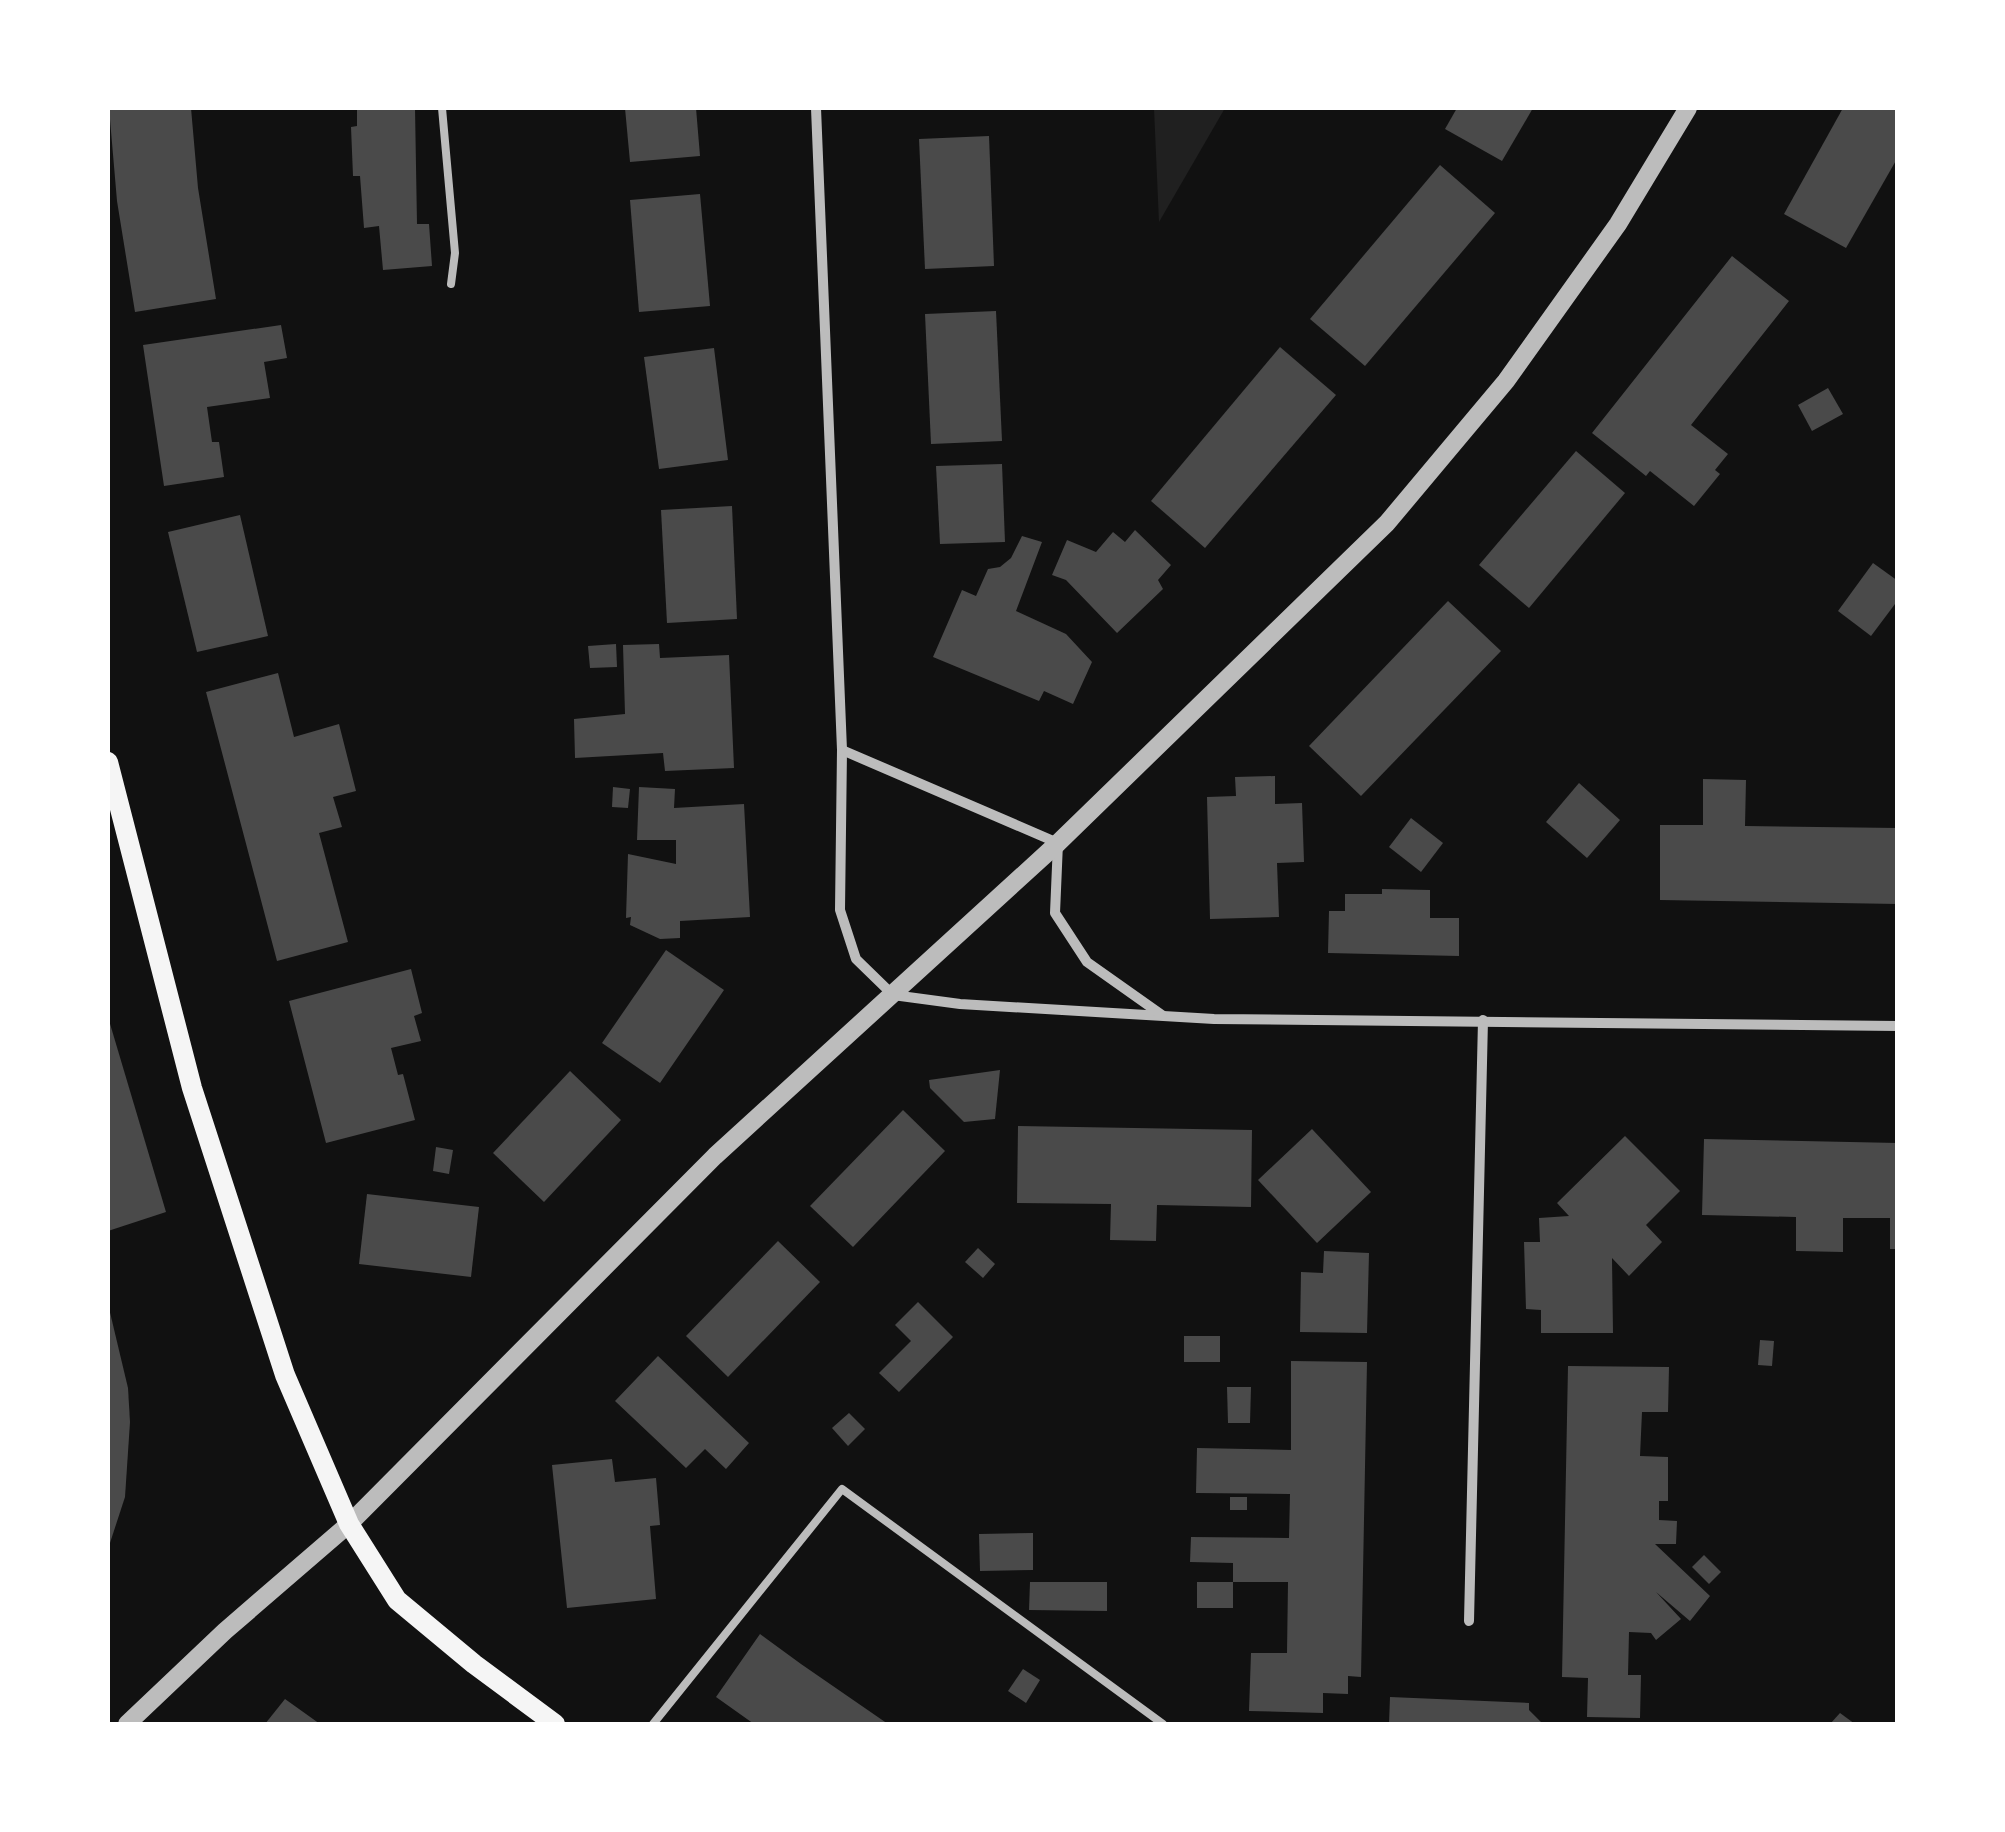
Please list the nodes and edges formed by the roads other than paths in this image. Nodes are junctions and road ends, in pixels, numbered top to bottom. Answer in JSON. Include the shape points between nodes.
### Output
{"nodes":[{"id":1,"x":442,"y":108,"type":"edge"},
{"id":2,"x":816,"y":108,"type":"edge"},
{"id":3,"x":1688,"y":108,"type":"edge"},
{"id":4,"x":450,"y":284,"type":"dead end"},
{"id":5,"x":842,"y":750,"type":"junction"},
{"id":6,"x":108,"y":762,"type":"edge"},
{"id":7,"x":1058,"y":843,"type":"junction"},
{"id":8,"x":893,"y":996,"type":"junction"},
{"id":9,"x":1163,"y":1016,"type":"junction"},
{"id":10,"x":1483,"y":1020,"type":"junction"},
{"id":11,"x":1898,"y":1026,"type":"edge"},
{"id":12,"x":349,"y":1524,"type":"junction"},
{"id":13,"x":1470,"y":1621,"type":"dead end"},
{"id":14,"x":547,"y":1722,"type":"edge"},
{"id":15,"x":127,"y":1724,"type":"edge"},
{"id":16,"x":653,"y":1724,"type":"edge"},
{"id":17,"x":1163,"y":1724,"type":"edge"}],
"edges":[{"from":1,"to":4,"type":"lane","via":[[455,253]]},
{"from":2,"to":5,"type":"street"},
{"from":3,"to":7,"type":"street","via":[[1618,224],[1506,382],[1388,523]]},
{"from":5,"to":7,"type":"street"},
{"from":5,"to":8,"type":"street","via":[[840,910],[856,959]]},
{"from":6,"to":12,"type":"main road","via":[[192,1088],[285,1375]]},
{"from":7,"to":8,"type":"street"},
{"from":7,"to":9,"type":"street","via":[[1055,913],[1086,962]]},
{"from":8,"to":9,"type":"street"},
{"from":8,"to":12,"type":"street","via":[[715,1156]]},
{"from":9,"to":10,"type":"street"},
{"from":10,"to":11,"type":"street"},
{"from":10,"to":13,"type":"street"},
{"from":12,"to":14,"type":"main road","via":[[397,1600]]},
{"from":12,"to":15,"type":"street"},
{"from":16,"to":17,"type":"lane","via":[[842,1489]]}]}
